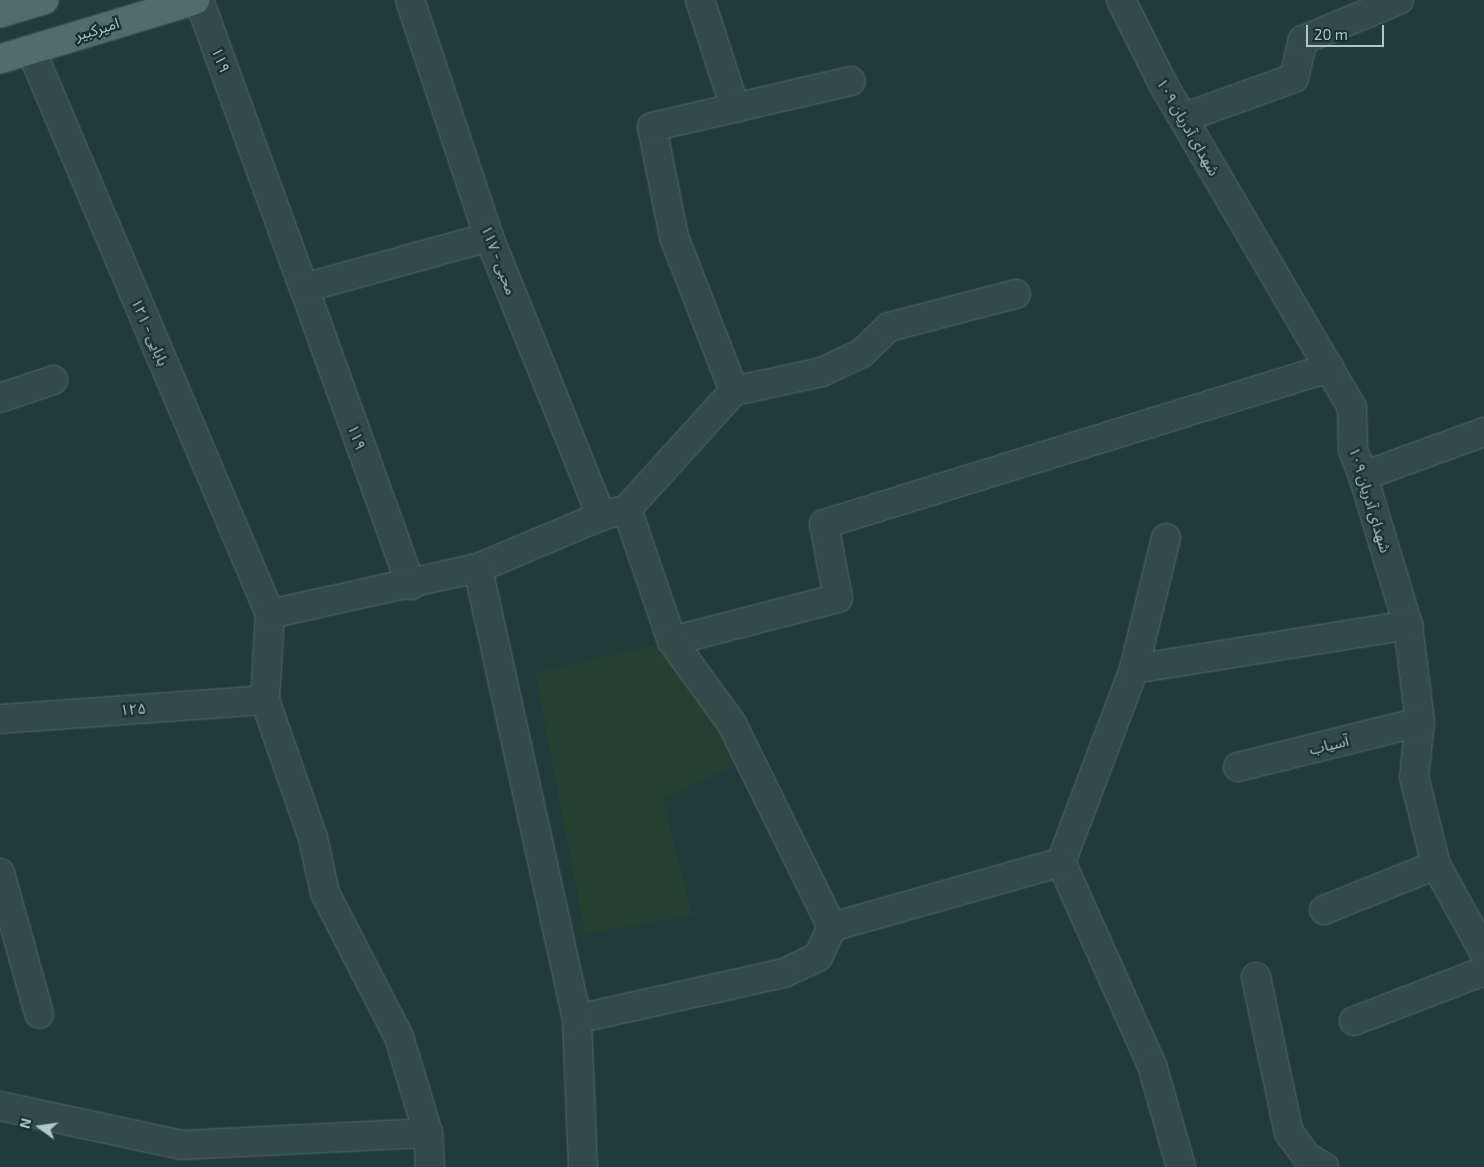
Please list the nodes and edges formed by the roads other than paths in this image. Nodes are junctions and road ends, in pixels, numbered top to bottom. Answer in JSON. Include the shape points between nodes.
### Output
{"nodes":[{"id":1,"x":44,"y":0,"type":"edge"},
{"id":2,"x":197,"y":0,"type":"edge"},
{"id":3,"x":410,"y":0,"type":"edge"},
{"id":4,"x":700,"y":0,"type":"edge"},
{"id":5,"x":1121,"y":0,"type":"edge"},
{"id":6,"x":1398,"y":0,"type":"edge"},
{"id":7,"x":8,"y":7,"type":"edge"},
{"id":8,"x":30,"y":50,"type":"junction"},
{"id":9,"x":0,"y":59,"type":"edge"},
{"id":10,"x":851,"y":81,"type":"dead end"},
{"id":11,"x":735,"y":108,"type":"junction"},
{"id":12,"x":1183,"y":118,"type":"junction"},
{"id":13,"x":488,"y":237,"type":"junction"},
{"id":14,"x":304,"y":288,"type":"junction"},
{"id":15,"x":1016,"y":294,"type":"dead end"},
{"id":16,"x":1329,"y":368,"type":"junction"},
{"id":17,"x":53,"y":380,"type":"dead end"},
{"id":18,"x":734,"y":391,"type":"junction"},
{"id":19,"x":0,"y":398,"type":"edge"},
{"id":20,"x":1484,"y":432,"type":"edge"},
{"id":21,"x":1363,"y":476,"type":"junction"},
{"id":22,"x":614,"y":512,"type":"junction"},
{"id":23,"x":1166,"y":538,"type":"dead end"},
{"id":24,"x":478,"y":568,"type":"junction"},
{"id":25,"x":410,"y":585,"type":"junction"},
{"id":26,"x":270,"y":614,"type":"junction"},
{"id":27,"x":1408,"y":625,"type":"junction"},
{"id":28,"x":672,"y":641,"type":"junction"},
{"id":29,"x":1134,"y":669,"type":"junction"},
{"id":30,"x":265,"y":700,"type":"junction"},
{"id":31,"x":0,"y":719,"type":"edge"},
{"id":32,"x":1420,"y":722,"type":"junction"},
{"id":33,"x":1238,"y":767,"type":"dead end"},
{"id":34,"x":1061,"y":862,"type":"junction"},
{"id":35,"x":1436,"y":865,"type":"junction"},
{"id":36,"x":0,"y":873,"type":"edge"},
{"id":37,"x":1324,"y":910,"type":"dead end"},
{"id":38,"x":832,"y":927,"type":"junction"},
{"id":39,"x":1484,"y":952,"type":"edge"},
{"id":40,"x":1484,"y":972,"type":"edge"},
{"id":41,"x":1256,"y":977,"type":"dead end"},
{"id":42,"x":39,"y":1014,"type":"dead end"},
{"id":43,"x":577,"y":1019,"type":"junction"},
{"id":44,"x":1354,"y":1021,"type":"dead end"},
{"id":45,"x":0,"y":1106,"type":"edge"},
{"id":46,"x":428,"y":1133,"type":"junction"},
{"id":47,"x":430,"y":1167,"type":"edge"},
{"id":48,"x":583,"y":1167,"type":"edge"},
{"id":49,"x":1181,"y":1167,"type":"edge"},
{"id":50,"x":1324,"y":1167,"type":"edge"}],
"edges":[{"from":1,"to":7,"type":"main road"},
{"from":2,"to":8,"type":"main road","name":"امیرکبیر"},
{"from":2,"to":14,"type":"street","name":"۱۱۹"},
{"from":3,"to":13,"type":"street","name":"محبی - ۱۱۷"},
{"from":4,"to":11,"type":"street"},
{"from":5,"to":12,"type":"street","name":"شهدای آدریان ۱۰۹"},
{"from":6,"to":12,"type":"street","via":[[1303,40],[1294,78]]},
{"from":8,"to":9,"type":"main road","name":"امیرکبیر"},
{"from":8,"to":26,"type":"street","name":"بابایی - ۱۲۱"},
{"from":10,"to":11,"type":"street"},
{"from":11,"to":18,"type":"street","via":[[652,127],[674,237]]},
{"from":12,"to":16,"type":"street","name":"شهدای آدریان ۱۰۹"},
{"from":13,"to":14,"type":"street"},
{"from":13,"to":22,"type":"street","name":"محبی - ۱۱۷"},
{"from":14,"to":25,"type":"street","name":"۱۱۹"},
{"from":15,"to":18,"type":"street","via":[[889,327],[862,354],[822,372]]},
{"from":16,"to":21,"type":"street","name":"شهدای آدریان ۱۰۹","via":[[1352,408],[1352,450]]},
{"from":16,"to":28,"type":"street","via":[[824,524],[838,598]]},
{"from":17,"to":19,"type":"street"},
{"from":18,"to":22,"type":"street"},
{"from":20,"to":21,"type":"street"},
{"from":21,"to":27,"type":"street","name":"شهدای آدریان ۱۰۹"},
{"from":22,"to":24,"type":"street"},
{"from":22,"to":28,"type":"street","name":"محبی - ۱۱۷"},
{"from":23,"to":29,"type":"street"},
{"from":24,"to":25,"type":"street"},
{"from":24,"to":43,"type":"street"},
{"from":25,"to":26,"type":"street"},
{"from":26,"to":30,"type":"street"},
{"from":27,"to":29,"type":"street"},
{"from":27,"to":32,"type":"street","name":"شهدای آدریان ۱۰۹"},
{"from":28,"to":38,"type":"street","name":"محبی - ۱۱۷","via":[[732,724]]},
{"from":29,"to":34,"type":"street"},
{"from":30,"to":31,"type":"street","name":"۱۲۵"},
{"from":30,"to":46,"type":"street","via":[[313,838],[325,893],[399,1037]]},
{"from":32,"to":33,"type":"street","name":"آسیاب"},
{"from":32,"to":35,"type":"street","name":"شهدای آدریان ۱۰۹","via":[[1414,777]]},
{"from":34,"to":38,"type":"street"},
{"from":34,"to":49,"type":"street","via":[[1152,1064]]},
{"from":35,"to":37,"type":"street"},
{"from":35,"to":39,"type":"street","name":"شهدای آدریان ۱۰۹"},
{"from":36,"to":42,"type":"street"},
{"from":38,"to":43,"type":"street","via":[[818,957],[784,973]]},
{"from":40,"to":44,"type":"street"},
{"from":41,"to":50,"type":"street","via":[[1289,1133],[1307,1157]]},
{"from":43,"to":48,"type":"street"},
{"from":45,"to":46,"type":"street","via":[[182,1145]]},
{"from":46,"to":47,"type":"street"}]}
